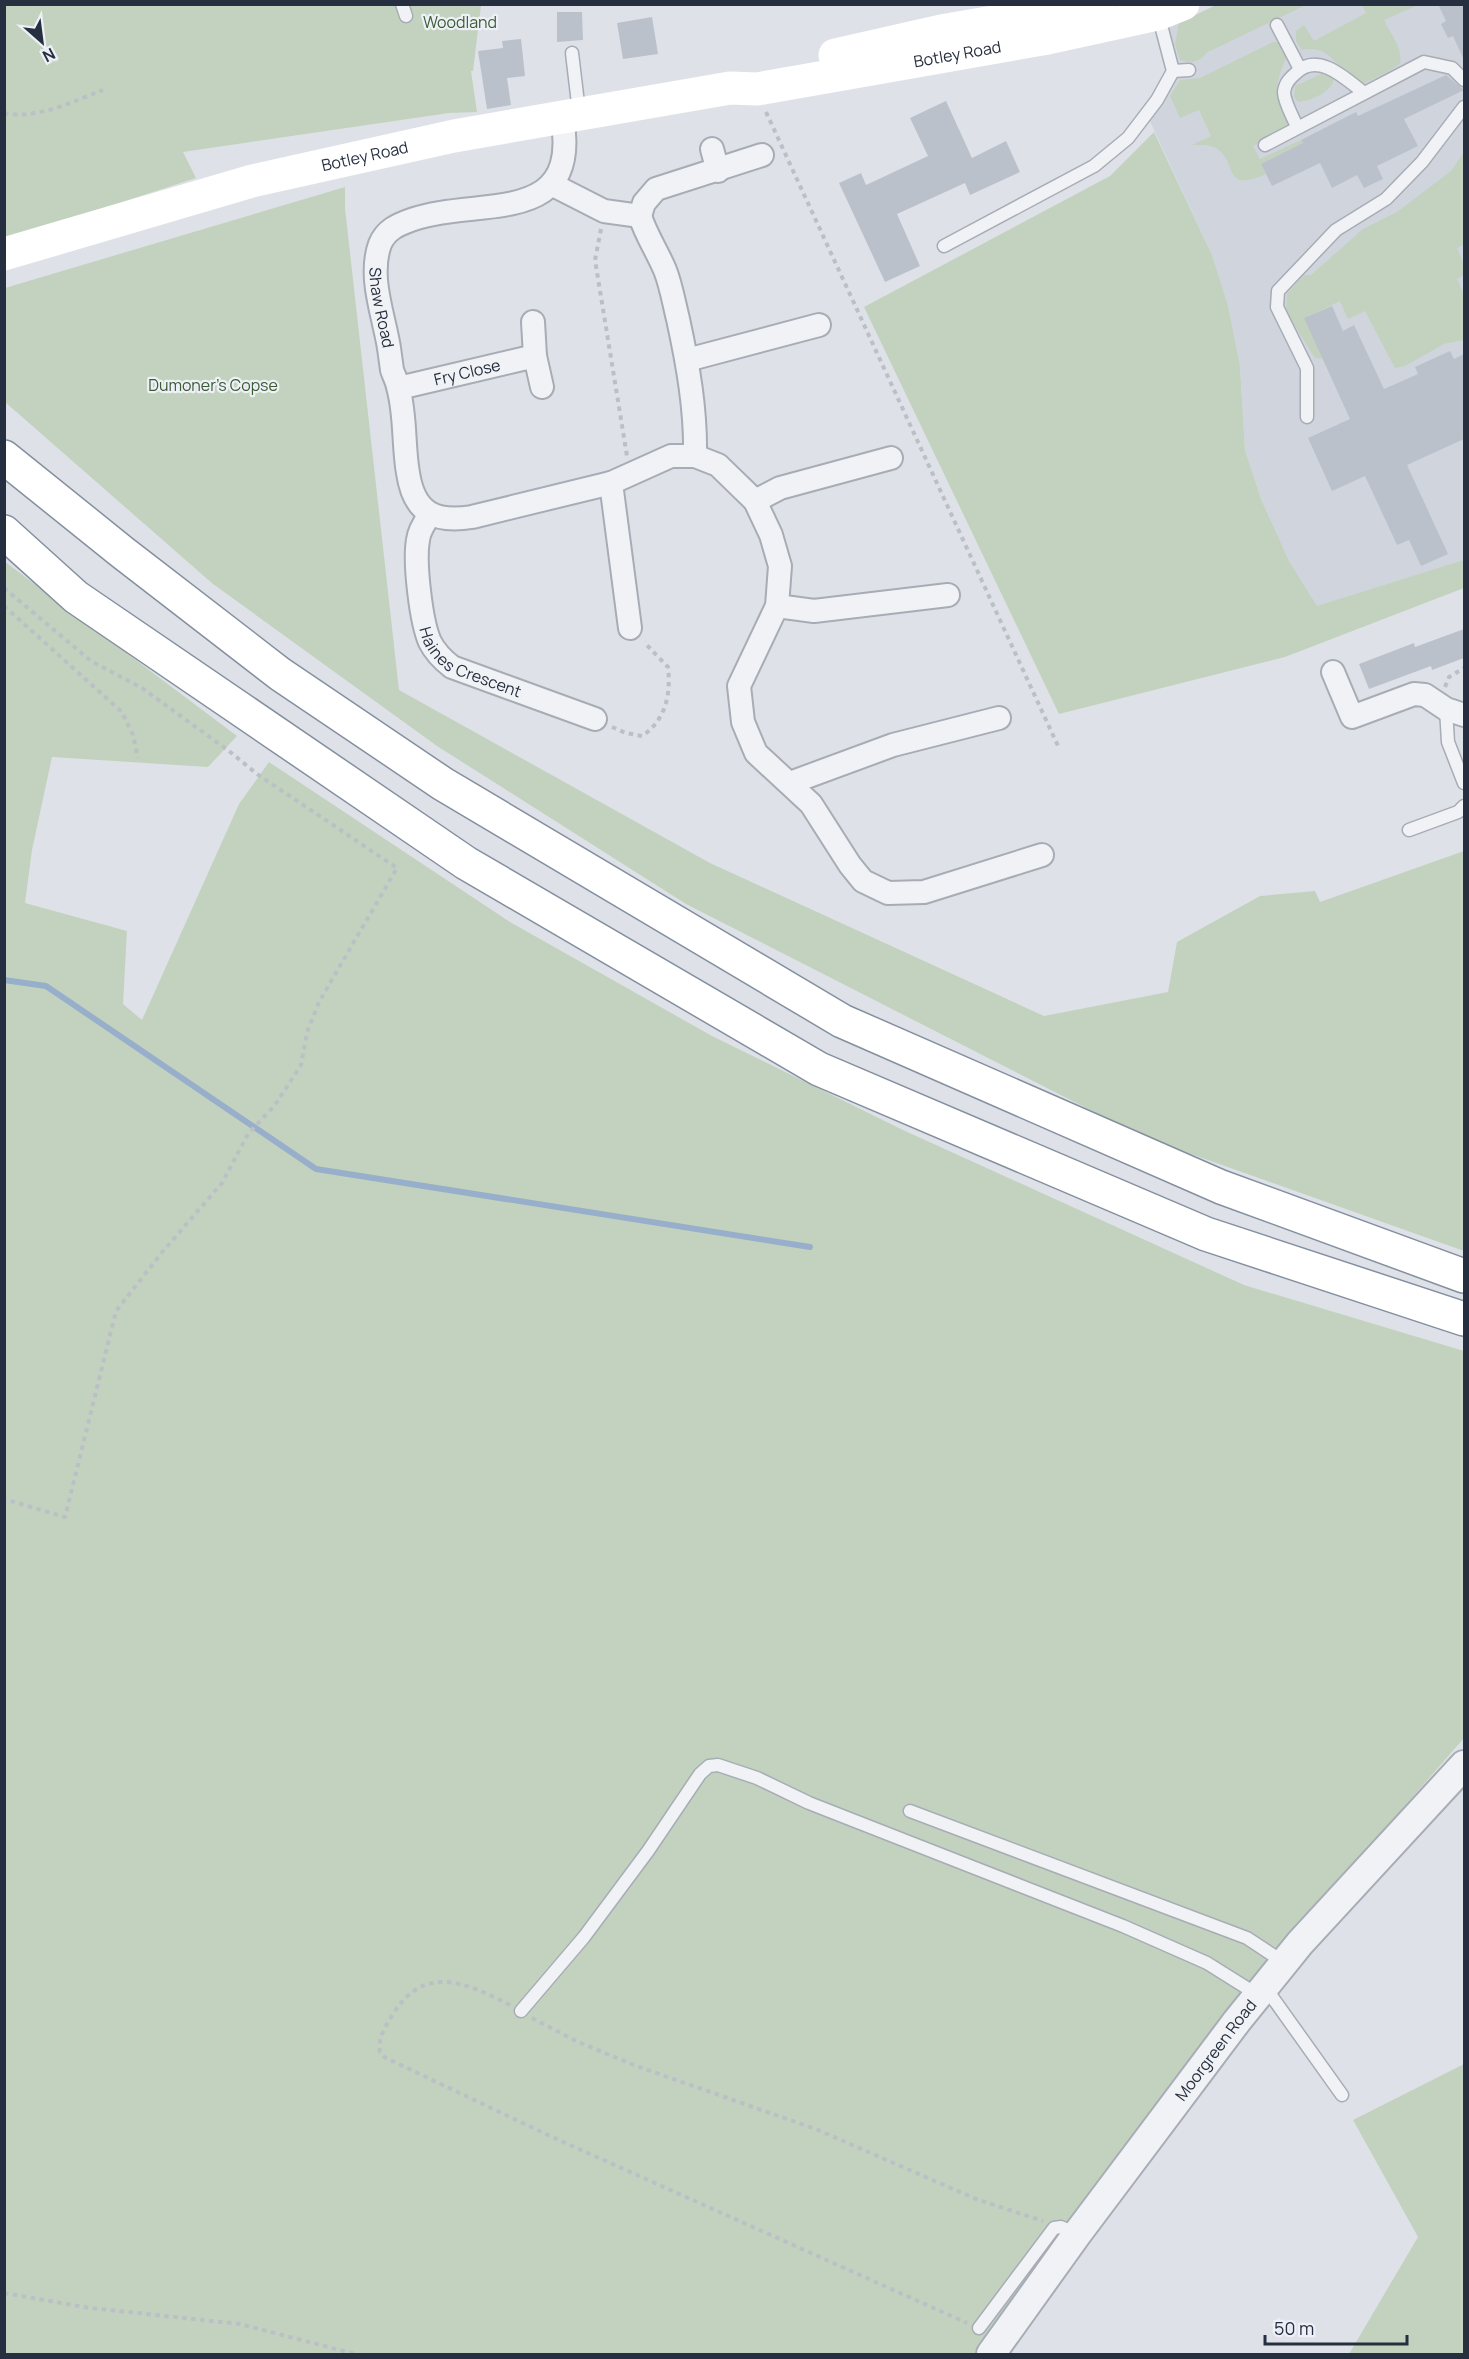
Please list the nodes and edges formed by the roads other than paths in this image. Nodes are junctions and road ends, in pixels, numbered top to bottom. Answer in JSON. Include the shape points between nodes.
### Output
{"nodes":[{"id":1,"x":1099,"y":4,"type":"edge"},
{"id":2,"x":1166,"y":8,"type":"edge"},
{"id":3,"x":1008,"y":24,"type":"edge"},
{"id":4,"x":1277,"y":25,"type":"dead end"},
{"id":5,"x":572,"y":53,"type":"dead end"},
{"id":6,"x":1300,"y":69,"type":"junction"},
{"id":7,"x":1189,"y":70,"type":"dead end"},
{"id":8,"x":1173,"y":71,"type":"junction"},
{"id":9,"x":1464,"y":80,"type":"edge"},
{"id":10,"x":1364,"y":93,"type":"junction"},
{"id":11,"x":1464,"y":107,"type":"edge"},
{"id":12,"x":570,"y":115,"type":"junction"},
{"id":13,"x":1297,"y":127,"type":"junction"},
{"id":14,"x":1265,"y":145,"type":"dead end"},
{"id":15,"x":762,"y":156,"type":"dead end"},
{"id":16,"x":553,"y":185,"type":"junction"},
{"id":17,"x":640,"y":216,"type":"junction"},
{"id":18,"x":944,"y":246,"type":"dead end"},
{"id":19,"x":4,"y":254,"type":"edge"},
{"id":20,"x":533,"y":322,"type":"dead end"},
{"id":21,"x":819,"y":326,"type":"dead end"},
{"id":22,"x":535,"y":356,"type":"junction"},
{"id":23,"x":687,"y":360,"type":"junction"},
{"id":24,"x":542,"y":387,"type":"dead end"},
{"id":25,"x":399,"y":388,"type":"junction"},
{"id":26,"x":1307,"y":417,"type":"dead end"},
{"id":27,"x":694,"y":456,"type":"junction"},
{"id":28,"x":4,"y":457,"type":"edge"},
{"id":29,"x":891,"y":458,"type":"dead end"},
{"id":30,"x":621,"y":478,"type":"junction"},
{"id":31,"x":754,"y":501,"type":"junction"},
{"id":32,"x":430,"y":515,"type":"junction"},
{"id":33,"x":4,"y":532,"type":"edge"},
{"id":34,"x":948,"y":596,"type":"dead end"},
{"id":35,"x":777,"y":606,"type":"junction"},
{"id":36,"x":630,"y":628,"type":"road end"},
{"id":37,"x":1333,"y":672,"type":"dead end"},
{"id":38,"x":1455,"y":712,"type":"edge"},
{"id":39,"x":999,"y":718,"type":"dead end"},
{"id":40,"x":595,"y":719,"type":"road end"},
{"id":41,"x":790,"y":783,"type":"junction"},
{"id":42,"x":1464,"y":783,"type":"edge"},
{"id":43,"x":1464,"y":806,"type":"edge"},
{"id":44,"x":1409,"y":830,"type":"dead end"},
{"id":45,"x":1042,"y":855,"type":"dead end"},
{"id":46,"x":1464,"y":1276,"type":"edge"},
{"id":47,"x":1464,"y":1319,"type":"edge"},
{"id":48,"x":1464,"y":1765,"type":"edge"},
{"id":49,"x":910,"y":1811,"type":"dead end"},
{"id":50,"x":1285,"y":1963,"type":"junction"},
{"id":51,"x":1261,"y":1991,"type":"junction"},
{"id":52,"x":521,"y":2011,"type":"road end"},
{"id":53,"x":1342,"y":2095,"type":"dead end"},
{"id":54,"x":1065,"y":2231,"type":"junction"},
{"id":55,"x":979,"y":2328,"type":"road end"},
{"id":56,"x":991,"y":2355,"type":"edge"}],
"edges":[{"from":1,"to":3,"type":"main road","name":"Botley Road"},
{"from":2,"to":3,"type":"main road","name":"Botley Road"},
{"from":2,"to":8,"type":"lane"},
{"from":3,"to":12,"type":"main road","name":"Botley Road","via":[[845,52],[754,78],[744,88]]},
{"from":4,"to":6,"type":"lane"},
{"from":5,"to":12,"type":"lane"},
{"from":6,"to":10,"type":"lane","via":[[1316,64],[1326,67]]},
{"from":6,"to":13,"type":"lane","via":[[1288,81],[1284,93]]},
{"from":7,"to":8,"type":"lane"},
{"from":8,"to":18,"type":"lane","via":[[1128,138],[1094,166]]},
{"from":9,"to":10,"type":"lane","via":[[1452,68],[1424,62]]},
{"from":10,"to":13,"type":"lane"},
{"from":11,"to":26,"type":"lane","via":[[1422,162],[1386,199],[1336,230],[1278,291],[1277,307],[1307,368]]},
{"from":12,"to":16,"type":"street","via":[[564,129],[563,163]]},
{"from":12,"to":19,"type":"main road","name":"Botley Road","via":[[454,136],[252,181]]},
{"from":13,"to":14,"type":"lane"},
{"from":15,"to":17,"type":"street","via":[[715,160],[656,189],[644,203]]},
{"from":16,"to":17,"type":"street","via":[[604,211]]},
{"from":16,"to":25,"type":"street","name":"Shaw Road","via":[[508,204],[426,215],[387,233],[377,261],[377,290],[392,372]]},
{"from":17,"to":23,"type":"street","via":[[665,271]]},
{"from":20,"to":22,"type":"street"},
{"from":21,"to":23,"type":"street"},
{"from":22,"to":24,"type":"street"},
{"from":22,"to":25,"type":"street","name":"Fry Close"},
{"from":23,"to":27,"type":"street","via":[[696,431]]},
{"from":25,"to":32,"type":"street","name":"Shaw Road","via":[[408,476],[416,500]]},
{"from":27,"to":30,"type":"street","via":[[670,456]]},
{"from":27,"to":31,"type":"street","via":[[718,465]]},
{"from":28,"to":46,"type":"main road","via":[[280,674],[443,784],[842,1021],[1221,1187]]},
{"from":29,"to":31,"type":"street","via":[[780,488]]},
{"from":30,"to":32,"type":"street","via":[[472,517],[453,520]]},
{"from":30,"to":36,"type":"street"},
{"from":31,"to":35,"type":"street","via":[[771,535],[780,566]]},
{"from":32,"to":40,"type":"street","name":"Haines Crescent","via":[[421,528],[417,551],[421,601],[428,636],[437,653],[452,667]]},
{"from":33,"to":47,"type":"main road","via":[[76,597],[466,863],[819,1069],[1206,1234]]},
{"from":34,"to":35,"type":"street","via":[[814,611]]},
{"from":35,"to":41,"type":"street","via":[[739,686],[743,722],[756,753]]},
{"from":37,"to":38,"type":"street","via":[[1352,717],[1414,694]]},
{"from":38,"to":42,"type":"lane","via":[[1448,742]]},
{"from":39,"to":41,"type":"street","via":[[893,745]]},
{"from":41,"to":45,"type":"street","via":[[811,804],[863,881],[888,893],[924,892]]},
{"from":43,"to":44,"type":"lane","via":[[1458,812]]},
{"from":48,"to":50,"type":"street","name":"Moorgreen Road"},
{"from":49,"to":50,"type":"lane","via":[[1247,1938]]},
{"from":50,"to":51,"type":"street","name":"Moorgreen Road"},
{"from":51,"to":52,"type":"lane","via":[[1123,1926],[718,1765],[709,1766],[700,1774],[584,1937]]},
{"from":51,"to":53,"type":"lane"},
{"from":51,"to":54,"type":"street","name":"Moorgreen Road"},
{"from":54,"to":55,"type":"lane"},
{"from":54,"to":56,"type":"street","name":"Moorgreen Road"}]}
